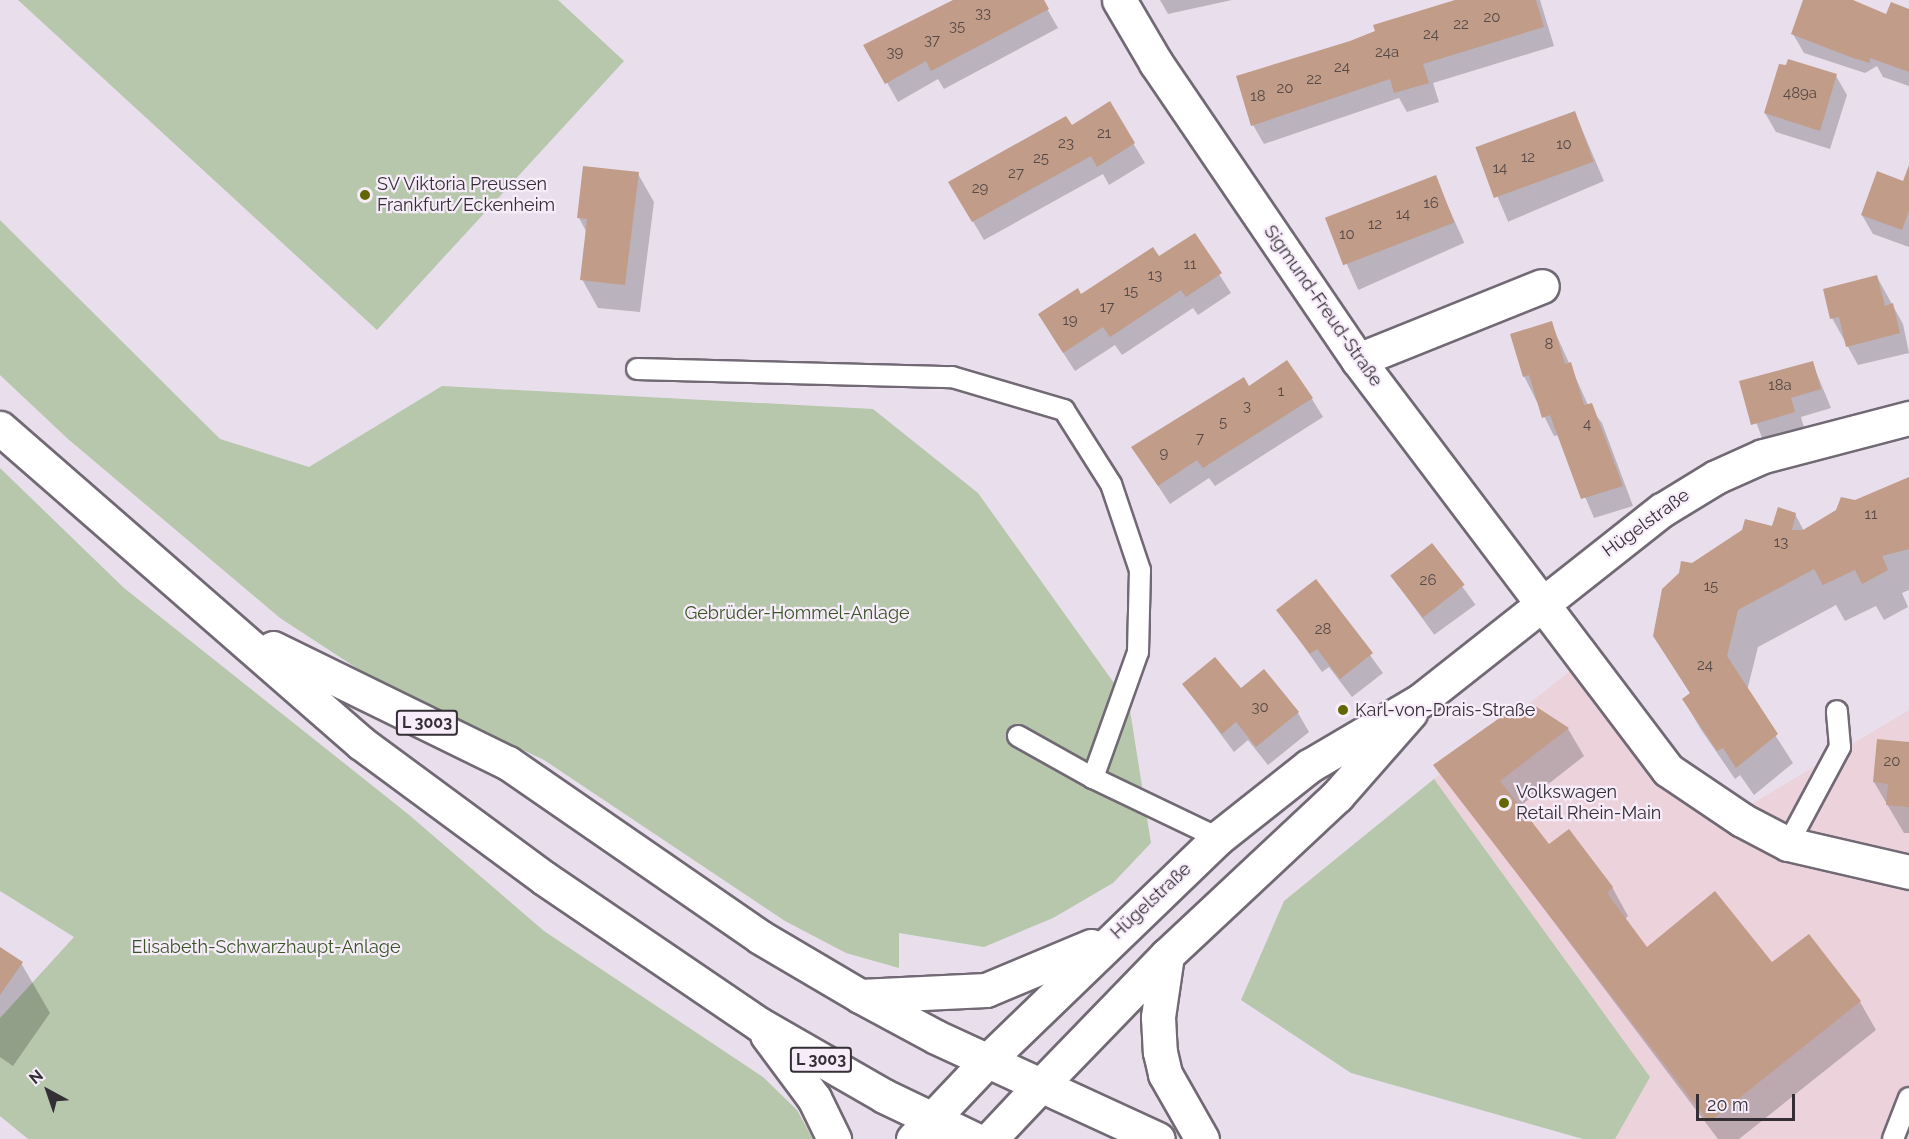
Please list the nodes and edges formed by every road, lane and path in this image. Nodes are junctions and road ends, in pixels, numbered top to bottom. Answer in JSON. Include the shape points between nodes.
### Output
{"nodes":[{"id":1,"x":1119,"y":0,"type":"edge"},
{"id":2,"x":1542,"y":286,"type":"dead end"},
{"id":3,"x":1358,"y":360,"type":"junction"},
{"id":4,"x":637,"y":369,"type":"dead end"},
{"id":5,"x":1909,"y":418,"type":"edge"},
{"id":6,"x":0,"y":428,"type":"edge"},
{"id":7,"x":1542,"y":602,"type":"junction"},
{"id":8,"x":239,"y":631,"type":"junction"},
{"id":9,"x":1421,"y":700,"type":"junction"},
{"id":10,"x":1837,"y":711,"type":"dead end"},
{"id":11,"x":1018,"y":736,"type":"dead end"},
{"id":12,"x":1094,"y":778,"type":"junction"},
{"id":13,"x":1218,"y":838,"type":"junction"},
{"id":14,"x":1788,"y":844,"type":"junction"},
{"id":15,"x":1909,"y":872,"type":"edge"},
{"id":16,"x":1115,"y":935,"type":"junction"},
{"id":17,"x":1167,"y":955,"type":"junction"},
{"id":18,"x":860,"y":996,"type":"junction"},
{"id":19,"x":759,"y":1024,"type":"junction"},
{"id":20,"x":987,"y":1061,"type":"junction"},
{"id":21,"x":1040,"y":1086,"type":"junction"},
{"id":22,"x":1909,"y":1098,"type":"edge"},
{"id":23,"x":922,"y":1129,"type":"edge"},
{"id":24,"x":834,"y":1139,"type":"edge"},
{"id":25,"x":974,"y":1139,"type":"edge"},
{"id":26,"x":990,"y":1139,"type":"edge"},
{"id":27,"x":1158,"y":1139,"type":"edge"},
{"id":28,"x":1202,"y":1139,"type":"edge"},
{"id":29,"x":1893,"y":1139,"type":"edge"}],
"edges":[{"from":1,"to":3,"type":"street","name":"Sigmund-Freud-Straße","via":[[1156,63]]},
{"from":2,"to":3,"type":"street"},
{"from":3,"to":7,"type":"street","name":"Sigmund-Freud-Straße"},
{"from":4,"to":12,"type":"lane","via":[[952,377],[1064,410],[1111,484],[1140,570],[1138,652]]},
{"from":5,"to":7,"type":"street","name":"Hügelstraße","via":[[1795,446],[1716,477]]},
{"from":6,"to":8,"type":"street","number":"L 3003"},
{"from":7,"to":9,"type":"street","name":"Hügelstraße"},
{"from":7,"to":14,"type":"street","via":[[1668,770],[1742,820]]},
{"from":8,"to":18,"type":"street","number":"L 3003","via":[[508,763],[759,937]]},
{"from":8,"to":19,"type":"street","number":"L 3003","via":[[361,743],[627,937]]},
{"from":9,"to":13,"type":"street","name":"Hügelstraße","via":[[1309,766]]},
{"from":9,"to":17,"type":"street","name":"Hügelstraße","via":[[1337,796]]},
{"from":10,"to":14,"type":"lane","via":[[1840,747]]},
{"from":11,"to":12,"type":"lane"},
{"from":12,"to":13,"type":"lane"},
{"from":13,"to":16,"type":"street","name":"Hügelstraße"},
{"from":14,"to":15,"type":"street"},
{"from":16,"to":18,"type":"street","via":[[986,990]]},
{"from":16,"to":20,"type":"street","name":"Hügelstraße"},
{"from":17,"to":21,"type":"street","name":"Hügelstraße"},
{"from":17,"to":28,"type":"street","via":[[1158,1017],[1160,1052],[1165,1074]]},
{"from":18,"to":20,"type":"street","number":"L 3003"},
{"from":19,"to":23,"type":"street","number":"L 3003"},
{"from":19,"to":24,"type":"street","via":[[814,1098]]},
{"from":20,"to":21,"type":"street","number":"L 3003"},
{"from":20,"to":23,"type":"street","name":"Hügelstraße"},
{"from":21,"to":26,"type":"street","name":"Hügelstraße"},
{"from":21,"to":27,"type":"street","number":"L 3003"},
{"from":22,"to":29,"type":"lane"},
{"from":23,"to":25,"type":"street","number":"L 3003"}]}
